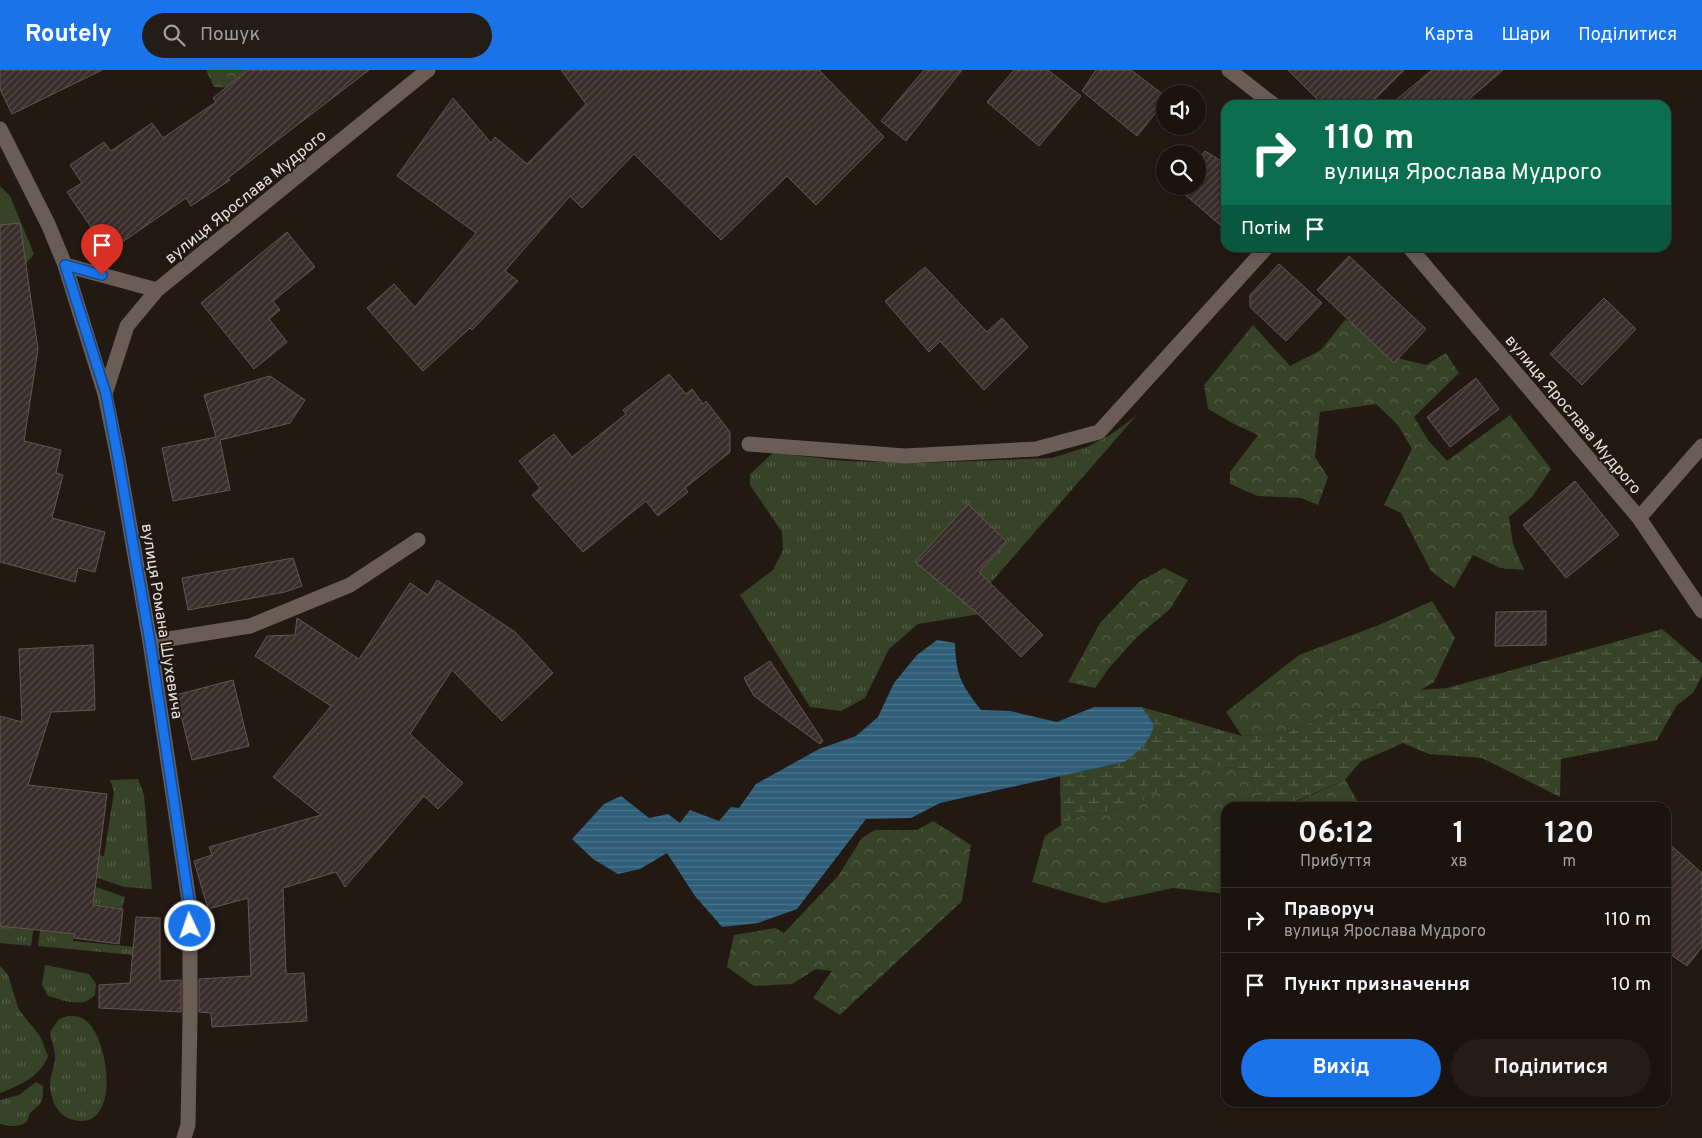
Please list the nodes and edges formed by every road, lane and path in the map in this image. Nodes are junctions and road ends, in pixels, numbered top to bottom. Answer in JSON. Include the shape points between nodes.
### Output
{"nodes":[{"id":1,"x":428,"y":70,"type":"edge"},
{"id":2,"x":1229,"y":70,"type":"edge"},
{"id":3,"x":1268,"y":100,"type":"edge"},
{"id":4,"x":0,"y":129,"type":"edge"},
{"id":5,"x":1262,"y":252,"type":"edge"},
{"id":6,"x":1413,"y":252,"type":"edge"},
{"id":7,"x":65,"y":265,"type":"junction"},
{"id":8,"x":157,"y":290,"type":"junction"},
{"id":9,"x":106,"y":394,"type":"junction"},
{"id":10,"x":749,"y":444,"type":"dead end"},
{"id":11,"x":1702,"y":446,"type":"edge"},
{"id":12,"x":1639,"y":518,"type":"junction"},
{"id":13,"x":418,"y":540,"type":"dead end"},
{"id":14,"x":1702,"y":612,"type":"edge"},
{"id":15,"x":150,"y":642,"type":"junction"},
{"id":16,"x":184,"y":1138,"type":"edge"}],
"edges":[{"from":1,"to":8,"type":"street","name":"вулиця Ярослава Мудрого"},
{"from":2,"to":3,"type":"street"},
{"from":4,"to":7,"type":"street","name":"вулиця Романа Шухевича"},
{"from":5,"to":10,"type":"street","via":[[1099,432],[1036,449],[905,456]]},
{"from":6,"to":12,"type":"street","name":"вулиця Ярослава Мудрого"},
{"from":7,"to":8,"type":"street"},
{"from":7,"to":9,"type":"street","name":"вулиця Романа Шухевича"},
{"from":8,"to":9,"type":"street","name":"вулиця Ярослава Мудрого","via":[[127,326]]},
{"from":9,"to":15,"type":"street","name":"вулиця Романа Шухевича"},
{"from":11,"to":12,"type":"street"},
{"from":12,"to":14,"type":"street","name":"вулиця Ярослава Мудрого"},
{"from":13,"to":15,"type":"street","via":[[350,585],[250,626]]},
{"from":15,"to":16,"type":"street","name":"вулиця Романа Шухевича","via":[[190,908],[188,1125]]}]}
